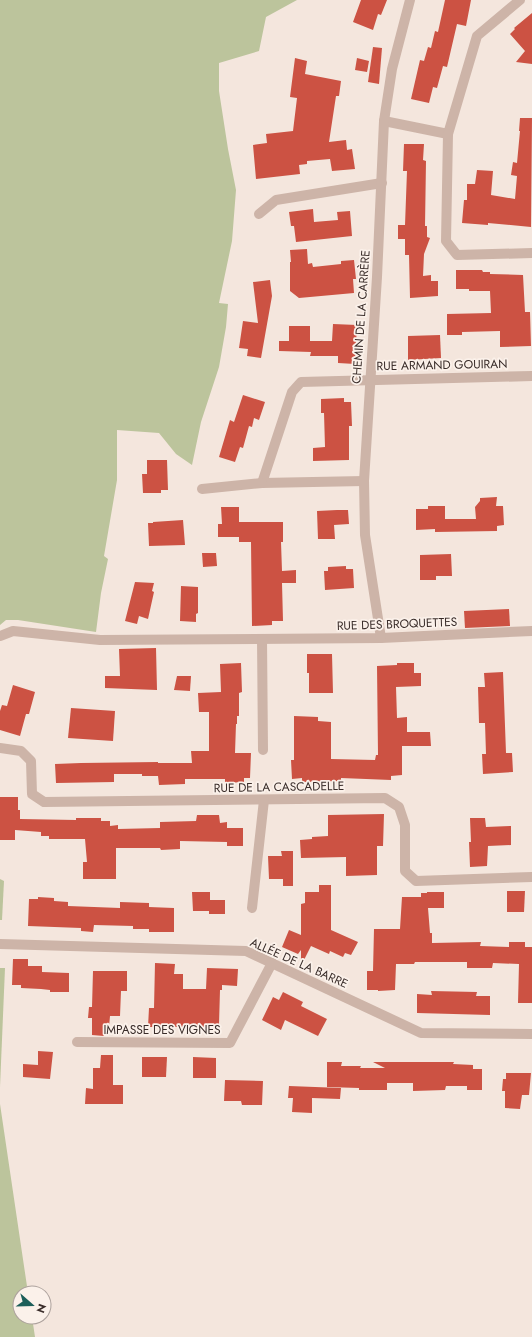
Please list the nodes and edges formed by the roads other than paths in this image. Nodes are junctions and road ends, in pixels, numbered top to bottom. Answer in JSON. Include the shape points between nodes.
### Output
{"nodes":[{"id":1,"x":410,"y":0,"type":"edge"},
{"id":2,"x":520,"y":0,"type":"edge"},
{"id":3,"x":384,"y":121,"type":"junction"},
{"id":4,"x":448,"y":134,"type":"junction"},
{"id":5,"x":382,"y":183,"type":"junction"},
{"id":6,"x":259,"y":214,"type":"dead end"},
{"id":7,"x":532,"y":253,"type":"edge"},
{"id":8,"x":532,"y":376,"type":"edge"},
{"id":9,"x":370,"y":380,"type":"junction"},
{"id":10,"x":364,"y":481,"type":"junction"},
{"id":11,"x":262,"y":483,"type":"junction"},
{"id":12,"x":202,"y":489,"type":"dead end"},
{"id":13,"x":532,"y":631,"type":"edge"},
{"id":14,"x":0,"y":636,"type":"edge"},
{"id":15,"x":381,"y":638,"type":"junction"},
{"id":16,"x":262,"y":640,"type":"junction"},
{"id":17,"x":0,"y":748,"type":"edge"},
{"id":18,"x":263,"y":750,"type":"dead end"},
{"id":19,"x":264,"y":800,"type":"junction"},
{"id":20,"x":532,"y":877,"type":"edge"},
{"id":21,"x":252,"y":908,"type":"dead end"},
{"id":22,"x":0,"y":944,"type":"edge"},
{"id":23,"x":272,"y":963,"type":"junction"},
{"id":24,"x":532,"y":1034,"type":"edge"},
{"id":25,"x":77,"y":1042,"type":"dead end"}],
"edges":[{"from":1,"to":3,"type":"street","name":"CHEMIN DE LA CARRÈRE","via":[[392,69]]},
{"from":2,"to":4,"type":"street","via":[[477,36]]},
{"from":3,"to":4,"type":"street"},
{"from":3,"to":5,"type":"street","name":"CHEMIN DE LA CARRÈRE"},
{"from":4,"to":7,"type":"street","via":[[446,241],[457,255]]},
{"from":5,"to":6,"type":"street","via":[[276,200]]},
{"from":5,"to":9,"type":"street","name":"CHEMIN DE LA CARRÈRE"},
{"from":8,"to":9,"type":"street","name":"RUE ARMAND GOUIRAN"},
{"from":9,"to":10,"type":"street","name":"CHEMIN DE LA CARRÈRE"},
{"from":9,"to":11,"type":"street","name":"RUE ARMAND GOUIRAN","via":[[301,382],[292,392]]},
{"from":10,"to":11,"type":"street"},
{"from":10,"to":15,"type":"street","name":"CHEMIN DE LA CARRÈRE","via":[[365,535]]},
{"from":11,"to":12,"type":"street"},
{"from":13,"to":15,"type":"street","name":"RUE DES BROQUETTES"},
{"from":14,"to":16,"type":"street","name":"RUE DES BROQUETTES","via":[[13,631],[100,640]]},
{"from":15,"to":16,"type":"street","name":"RUE DES BROQUETTES"},
{"from":16,"to":18,"type":"street"},
{"from":17,"to":19,"type":"street","name":"RUE DE LA CASCADELLE","via":[[21,751],[32,761],[32,794],[44,802]]},
{"from":19,"to":20,"type":"street","name":"RUE DE LA CASCADELLE","via":[[385,798],[398,807],[405,825],[405,871],[416,881]]},
{"from":19,"to":21,"type":"street"},
{"from":22,"to":23,"type":"street","name":"ALLÉE DE LA BARRE","via":[[246,951]]},
{"from":23,"to":24,"type":"street","name":"ALLÉE DE LA BARRE","via":[[422,1033]]},
{"from":23,"to":25,"type":"street","name":"IMPASSE DES VIGNES","via":[[230,1043]]}]}
